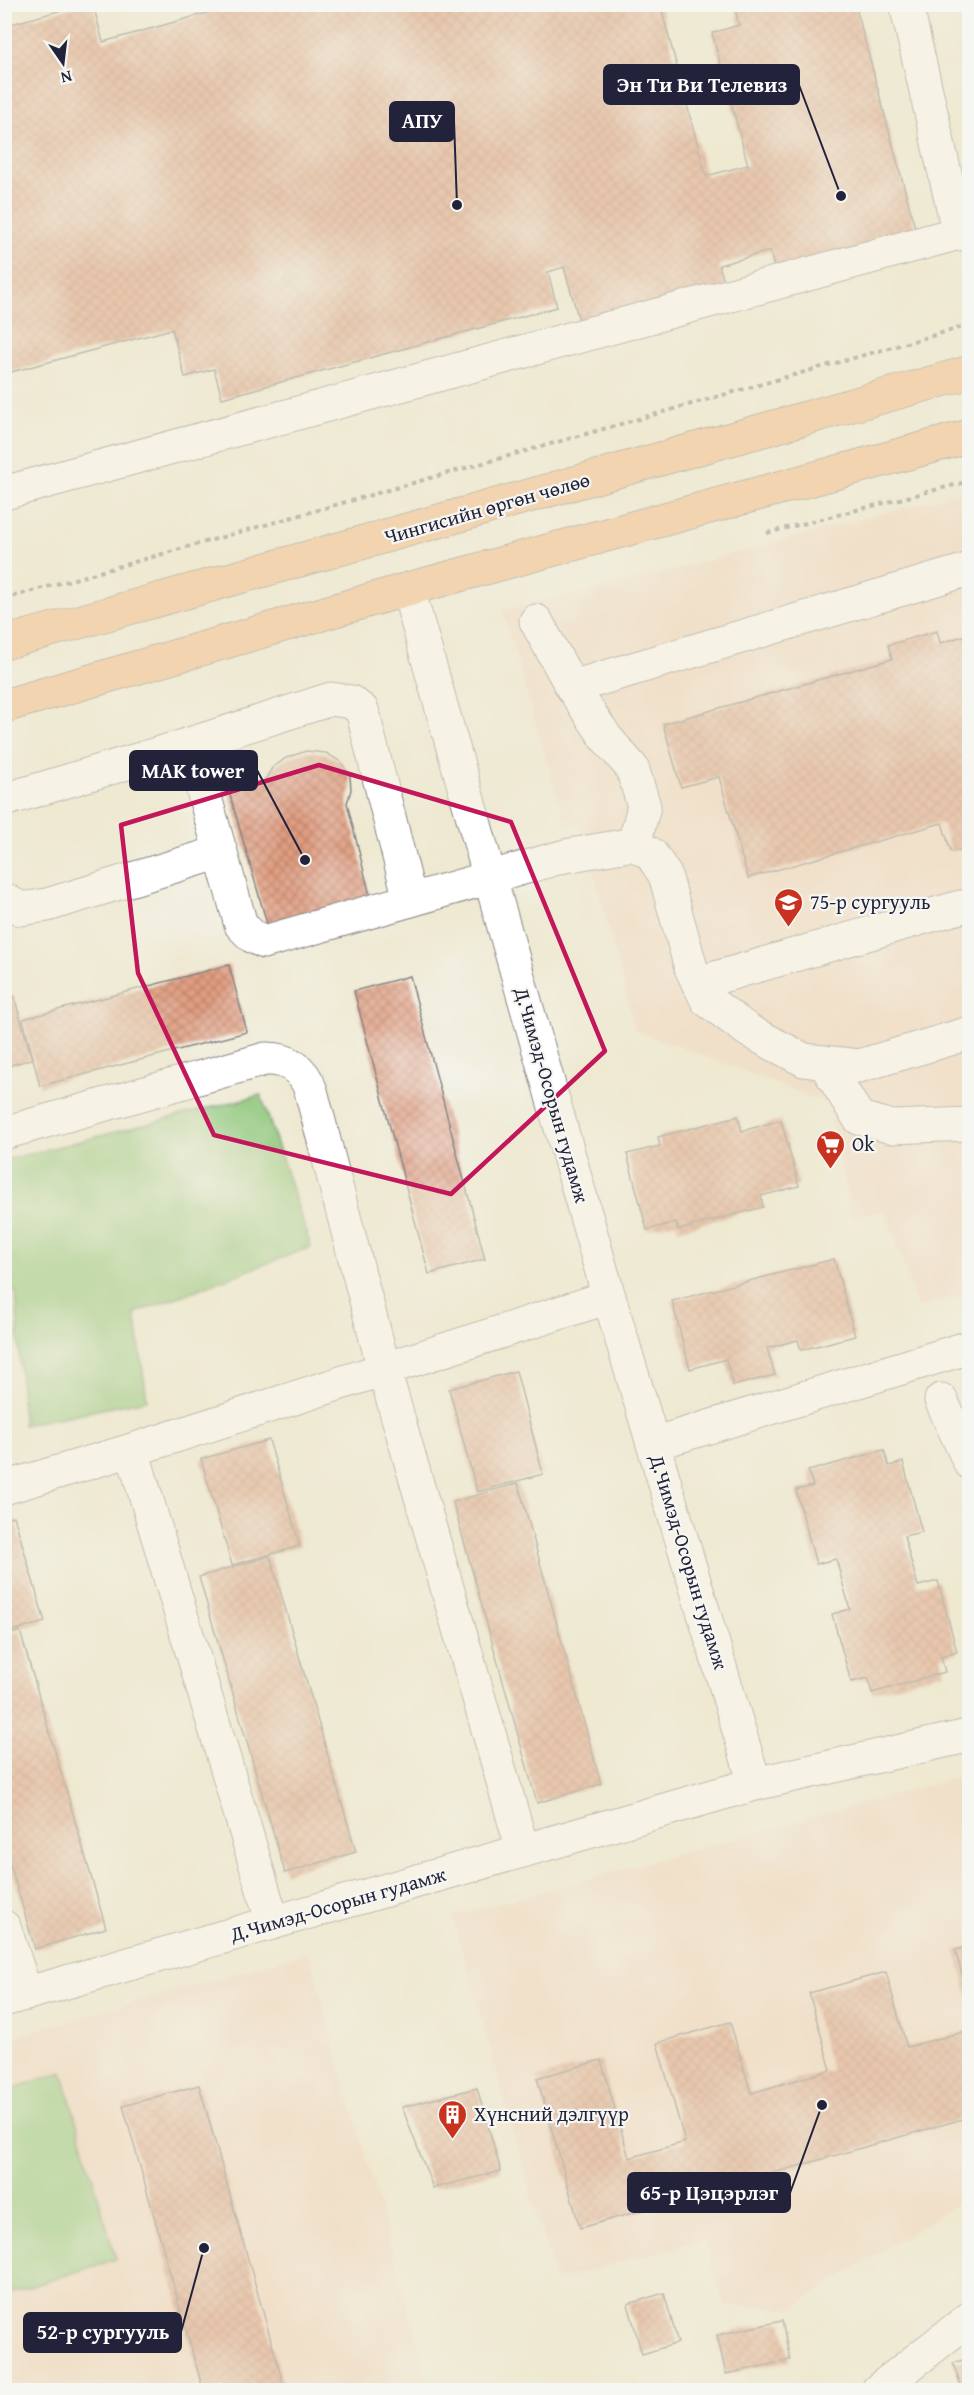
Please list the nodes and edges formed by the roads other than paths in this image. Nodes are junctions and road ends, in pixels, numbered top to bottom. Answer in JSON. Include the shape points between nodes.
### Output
{"nodes":[{"id":1,"x":906,"y":4,"type":"edge"},
{"id":2,"x":964,"y":232,"type":"edge"},
{"id":3,"x":969,"y":372,"type":"edge"},
{"id":4,"x":969,"y":436,"type":"edge"},
{"id":5,"x":4,"y":493,"type":"edge"},
{"id":6,"x":969,"y":569,"type":"edge"},
{"id":7,"x":408,"y":589,"type":"junction"},
{"id":8,"x":536,"y":621,"type":"dead end"},
{"id":9,"x":4,"y":643,"type":"edge"},
{"id":10,"x":572,"y":687,"type":"junction"},
{"id":11,"x":4,"y":705,"type":"edge"},
{"id":12,"x":190,"y":744,"type":"junction"},
{"id":13,"x":4,"y":800,"type":"edge"},
{"id":14,"x":634,"y":844,"type":"junction"},
{"id":15,"x":221,"y":852,"type":"junction"},
{"id":16,"x":490,"y":877,"type":"junction"},
{"id":17,"x":4,"y":899,"type":"edge"},
{"id":18,"x":410,"y":900,"type":"junction"},
{"id":19,"x":960,"y":908,"type":"dead end"},
{"id":20,"x":698,"y":983,"type":"junction"},
{"id":21,"x":969,"y":1033,"type":"edge"},
{"id":22,"x":824,"y":1062,"type":"junction"},
{"id":23,"x":969,"y":1124,"type":"edge"},
{"id":24,"x":4,"y":1132,"type":"edge"},
{"id":25,"x":609,"y":1297,"type":"junction"},
{"id":26,"x":969,"y":1347,"type":"edge"},
{"id":27,"x":384,"y":1369,"type":"junction"},
{"id":28,"x":941,"y":1400,"type":"dead end"},
{"id":29,"x":653,"y":1444,"type":"junction"},
{"id":30,"x":132,"y":1450,"type":"junction"},
{"id":31,"x":969,"y":1463,"type":"edge"},
{"id":32,"x":4,"y":1488,"type":"edge"},
{"id":33,"x":967,"y":1736,"type":"dead end"},
{"id":34,"x":755,"y":1784,"type":"junction"},
{"id":35,"x":523,"y":1851,"type":"junction"},
{"id":36,"x":273,"y":1923,"type":"junction"},
{"id":37,"x":4,"y":1927,"type":"edge"},
{"id":38,"x":15,"y":1997,"type":"edge"},
{"id":39,"x":969,"y":2318,"type":"edge"},
{"id":40,"x":878,"y":2391,"type":"edge"}],
"edges":[{"from":1,"to":2,"type":"street"},
{"from":2,"to":5,"type":"street"},
{"from":3,"to":9,"type":"highway","name":"Чингисийн өргөн чөлөө"},
{"from":4,"to":7,"type":"highway"},
{"from":6,"to":10,"type":"street"},
{"from":7,"to":11,"type":"highway"},
{"from":7,"to":16,"type":"street","name":"Д.Чимэд-Осорын гудамж"},
{"from":8,"to":10,"type":"street"},
{"from":10,"to":14,"type":"street","via":[[632,768],[644,806]]},
{"from":12,"to":13,"type":"street"},
{"from":12,"to":15,"type":"street"},
{"from":12,"to":18,"type":"street","via":[[331,699],[351,702],[362,710]]},
{"from":14,"to":16,"type":"street","via":[[565,856]]},
{"from":14,"to":20,"type":"street","via":[[651,854],[665,875]]},
{"from":15,"to":17,"type":"street","via":[[47,905],[21,909]]},
{"from":15,"to":18,"type":"street","via":[[241,925],[264,942]]},
{"from":16,"to":18,"type":"street"},
{"from":16,"to":25,"type":"street","name":"Д.Чимэд-Осорын гудамж"},
{"from":19,"to":20,"type":"street"},
{"from":20,"to":22,"type":"street","via":[[707,1000],[749,1031],[804,1060]]},
{"from":21,"to":22,"type":"street","via":[[859,1066]]},
{"from":22,"to":23,"type":"street","via":[[860,1118],[892,1127]]},
{"from":24,"to":27,"type":"street","via":[[265,1059],[298,1068],[308,1083]]},
{"from":25,"to":27,"type":"street"},
{"from":25,"to":29,"type":"street","name":"Д.Чимэд-Осорын гудамж"},
{"from":26,"to":29,"type":"street"},
{"from":27,"to":30,"type":"street"},
{"from":27,"to":35,"type":"street"},
{"from":28,"to":31,"type":"street"},
{"from":29,"to":34,"type":"street","name":"Д.Чимэд-Осорын гудамж"},
{"from":30,"to":32,"type":"street"},
{"from":30,"to":36,"type":"street"},
{"from":33,"to":34,"type":"street"},
{"from":34,"to":35,"type":"street","name":"Д.Чимэд-Осорын гудамж"},
{"from":35,"to":36,"type":"street","name":"Д.Чимэд-Осорын гудамж"},
{"from":36,"to":38,"type":"street","name":"Д.Чимэд-Осорын гудамж"},
{"from":37,"to":38,"type":"street"},
{"from":39,"to":40,"type":"street"}]}
